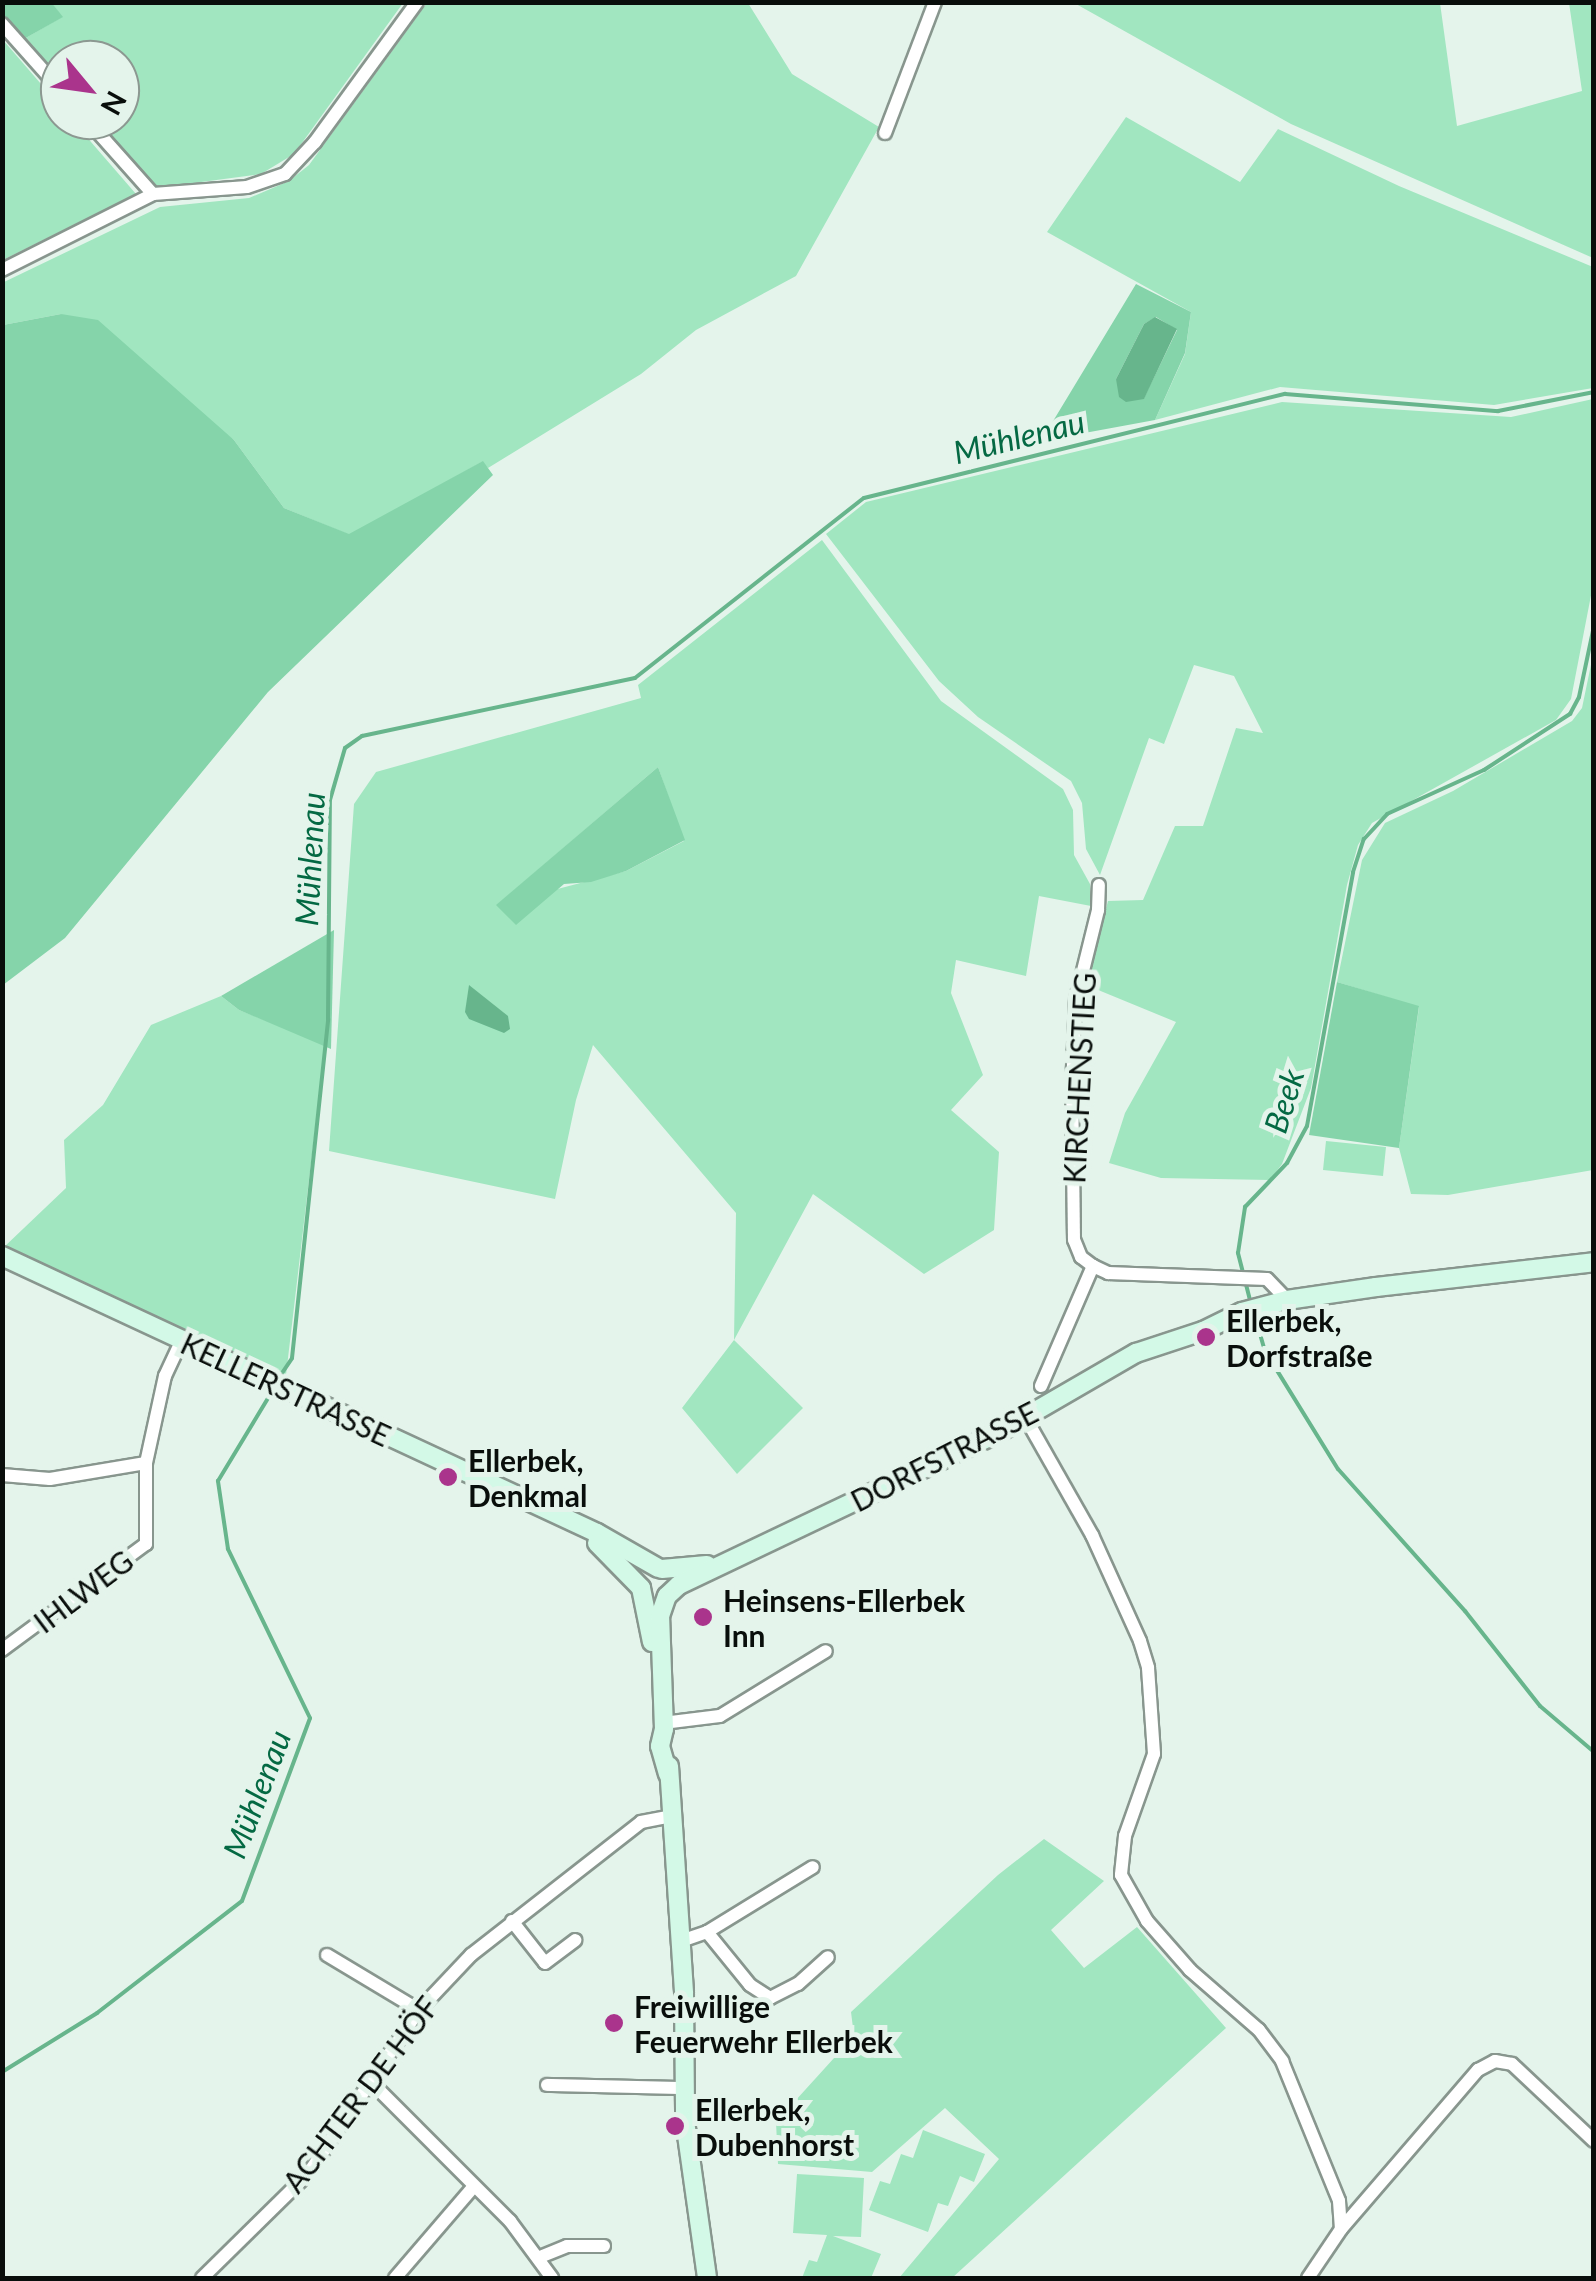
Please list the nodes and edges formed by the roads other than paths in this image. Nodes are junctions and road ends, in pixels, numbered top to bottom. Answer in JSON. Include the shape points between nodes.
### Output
{"nodes":[{"id":1,"x":417,"y":2,"type":"edge"},
{"id":2,"x":935,"y":2,"type":"edge"},
{"id":3,"x":2,"y":24,"type":"edge"},
{"id":4,"x":40,"y":67,"type":"edge"},
{"id":5,"x":885,"y":133,"type":"dead end"},
{"id":6,"x":106,"y":140,"type":"edge"},
{"id":7,"x":153,"y":194,"type":"junction"},
{"id":8,"x":2,"y":270,"type":"edge"},
{"id":9,"x":1099,"y":885,"type":"dead end"},
{"id":10,"x":2,"y":1256,"type":"edge"},
{"id":11,"x":1594,"y":1262,"type":"edge"},
{"id":12,"x":1093,"y":1266,"type":"junction"},
{"id":13,"x":1287,"y":1300,"type":"junction"},
{"id":14,"x":182,"y":1340,"type":"junction"},
{"id":15,"x":1041,"y":1386,"type":"dead end"},
{"id":16,"x":1025,"y":1417,"type":"junction"},
{"id":17,"x":146,"y":1463,"type":"junction"},
{"id":18,"x":2,"y":1475,"type":"edge"},
{"id":19,"x":568,"y":1523,"type":"junction"},
{"id":20,"x":718,"y":1564,"type":"junction"},
{"id":21,"x":660,"y":1569,"type":"junction"},
{"id":22,"x":642,"y":1591,"type":"junction"},
{"id":23,"x":669,"y":1593,"type":"junction"},
{"id":24,"x":2,"y":1650,"type":"edge"},
{"id":25,"x":826,"y":1652,"type":"dead end"},
{"id":26,"x":660,"y":1677,"type":"junction"},
{"id":27,"x":664,"y":1726,"type":"junction"},
{"id":28,"x":671,"y":1816,"type":"junction"},
{"id":29,"x":813,"y":1867,"type":"dead end"},
{"id":30,"x":512,"y":1921,"type":"junction"},
{"id":31,"x":707,"y":1932,"type":"junction"},
{"id":32,"x":575,"y":1940,"type":"dead end"},
{"id":33,"x":681,"y":1941,"type":"junction"},
{"id":34,"x":326,"y":1956,"type":"dead end"},
{"id":35,"x":828,"y":1957,"type":"dead end"},
{"id":36,"x":419,"y":2010,"type":"junction"},
{"id":37,"x":373,"y":2084,"type":"junction"},
{"id":38,"x":547,"y":2085,"type":"dead end"},
{"id":39,"x":684,"y":2088,"type":"junction"},
{"id":40,"x":1594,"y":2141,"type":"edge"},
{"id":41,"x":474,"y":2186,"type":"junction"},
{"id":42,"x":1341,"y":2229,"type":"junction"},
{"id":43,"x":604,"y":2246,"type":"dead end"},
{"id":44,"x":540,"y":2258,"type":"junction"},
{"id":45,"x":202,"y":2278,"type":"edge"},
{"id":46,"x":395,"y":2278,"type":"edge"},
{"id":47,"x":552,"y":2278,"type":"edge"},
{"id":48,"x":707,"y":2278,"type":"edge"},
{"id":49,"x":1308,"y":2278,"type":"edge"}],
"edges":[{"from":1,"to":7,"type":"street","via":[[285,174],[247,187]]},
{"from":2,"to":5,"type":"street"},
{"from":3,"to":4,"type":"street"},
{"from":6,"to":7,"type":"street"},
{"from":7,"to":8,"type":"street"},
{"from":9,"to":12,"type":"street","name":"KIRCHENSTIEG","via":[[1076,999],[1072,1087],[1074,1240]]},
{"from":10,"to":14,"type":"main road","name":"KELLERSTRASSE"},
{"from":11,"to":13,"type":"main road","name":"DORFSTRASSE"},
{"from":12,"to":13,"type":"street","via":[[1108,1273],[1267,1279]]},
{"from":12,"to":15,"type":"street"},
{"from":13,"to":16,"type":"main road","name":"DORFSTRASSE","via":[[1166,1340]]},
{"from":14,"to":17,"type":"street","via":[[165,1376]]},
{"from":14,"to":19,"type":"main road","name":"KELLERSTRASSE"},
{"from":16,"to":20,"type":"main road","name":"DORFSTRASSE","via":[[777,1542]]},
{"from":16,"to":42,"type":"street","via":[[1092,1535],[1148,1668],[1154,1754],[1126,1836],[1121,1875],[1147,1921],[1282,2061],[1340,2200]]},
{"from":17,"to":18,"type":"street","via":[[50,1478]]},
{"from":17,"to":24,"type":"street","name":"IHLWEG","via":[[146,1544]]},
{"from":19,"to":21,"type":"main road","name":"KELLERSTRASSE"},
{"from":19,"to":22,"type":"main road","name":"KELLERSTRASSE","via":[[607,1550]]},
{"from":20,"to":21,"type":"main road","name":"DORFSTRASSE"},
{"from":20,"to":23,"type":"main road","name":"DORFSTRASSE"},
{"from":21,"to":22,"type":"main road","via":[[644,1574]]},
{"from":21,"to":23,"type":"main road","via":[[672,1580]]},
{"from":22,"to":23,"type":"main road","via":[[658,1600]]},
{"from":22,"to":26,"type":"main road"},
{"from":23,"to":26,"type":"main road","via":[[660,1616]]},
{"from":25,"to":27,"type":"street","via":[[720,1716]]},
{"from":26,"to":27,"type":"main road"},
{"from":27,"to":28,"type":"main road","via":[[660,1746]]},
{"from":28,"to":30,"type":"street","name":"ACHTER DE HÖF","via":[[641,1822]]},
{"from":28,"to":33,"type":"main road"},
{"from":29,"to":31,"type":"street"},
{"from":30,"to":32,"type":"street","via":[[539,1968]]},
{"from":30,"to":36,"type":"street","name":"ACHTER DE HÖF"},
{"from":31,"to":33,"type":"street"},
{"from":31,"to":35,"type":"street","via":[[750,1985],[770,1998]]},
{"from":33,"to":39,"type":"main road"},
{"from":34,"to":36,"type":"street"},
{"from":36,"to":37,"type":"street","name":"ACHTER DE HÖF"},
{"from":37,"to":41,"type":"street"},
{"from":37,"to":45,"type":"street","name":"ACHTER DE HÖF","via":[[308,2174]]},
{"from":38,"to":39,"type":"street"},
{"from":39,"to":48,"type":"main road"},
{"from":40,"to":42,"type":"street","via":[[1512,2064],[1494,2061],[1478,2070]]},
{"from":41,"to":44,"type":"street"},
{"from":41,"to":46,"type":"street"},
{"from":42,"to":49,"type":"street"},
{"from":43,"to":44,"type":"street","via":[[550,2249]]},
{"from":44,"to":47,"type":"street"}]}
